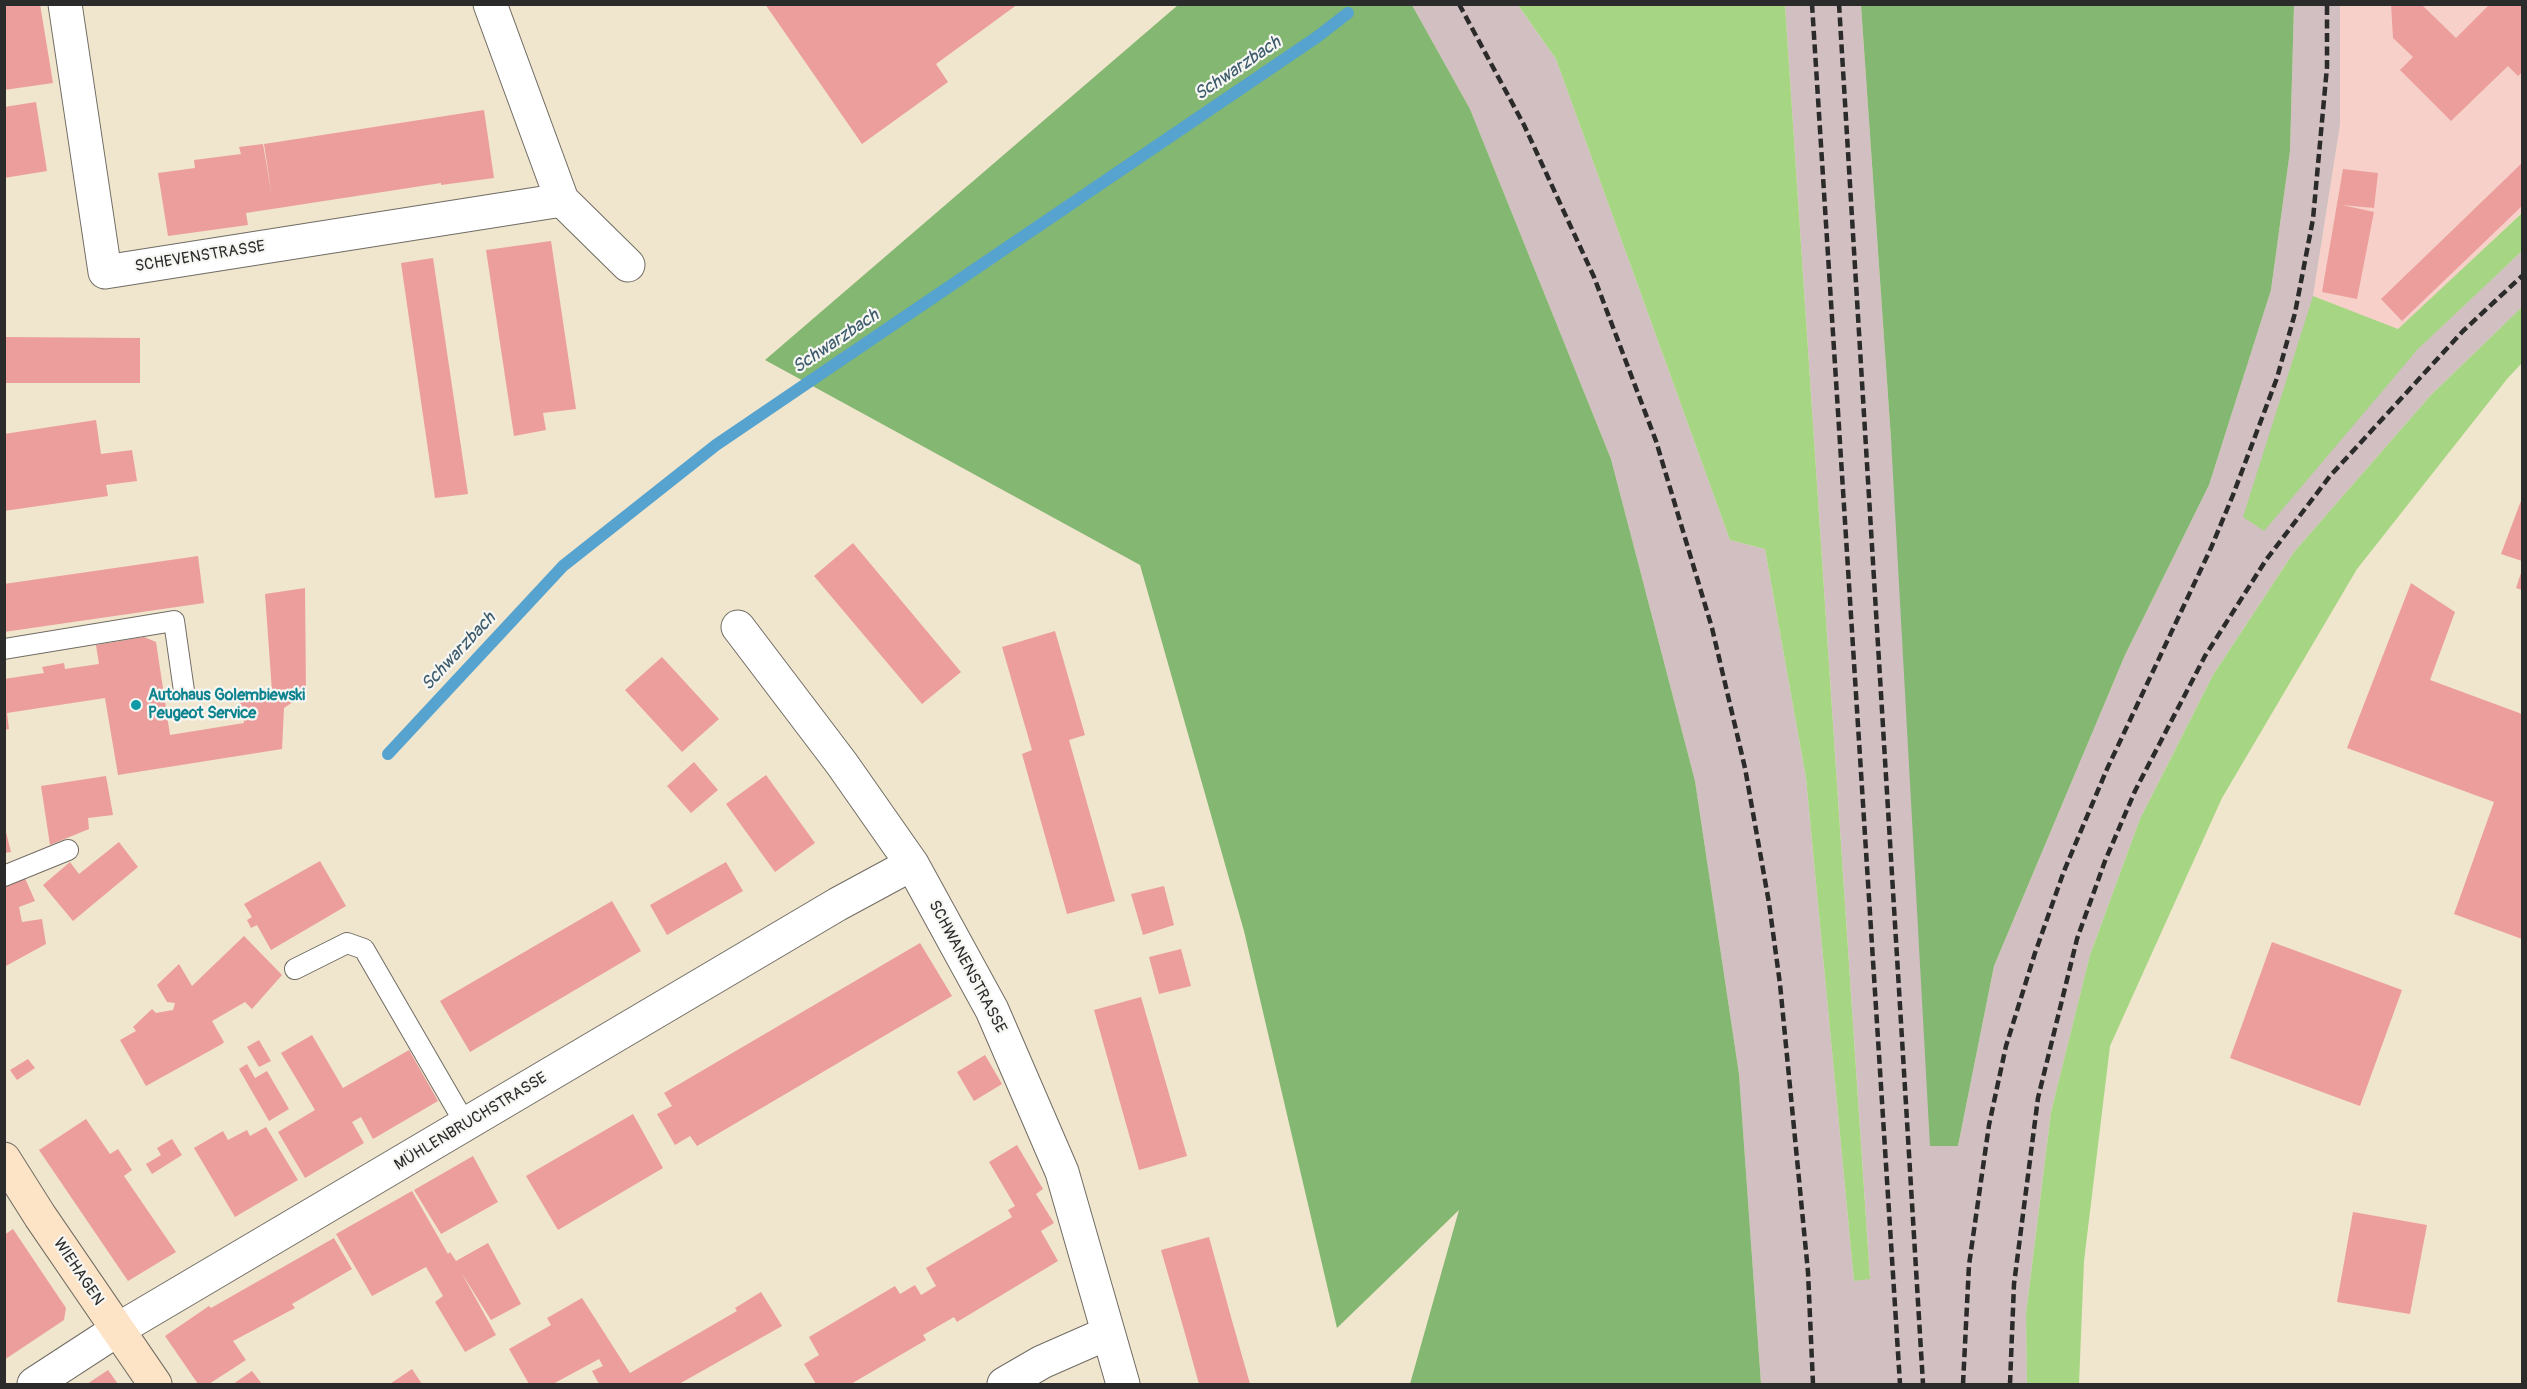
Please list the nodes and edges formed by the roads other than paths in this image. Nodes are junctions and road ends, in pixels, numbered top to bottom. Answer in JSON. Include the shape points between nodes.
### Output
{"nodes":[{"id":1,"x":65,"y":4,"type":"edge"},
{"id":2,"x":490,"y":4,"type":"edge"},
{"id":3,"x":562,"y":200,"type":"junction"},
{"id":4,"x":628,"y":265,"type":"dead end"},
{"id":5,"x":738,"y":627,"type":"dead end"},
{"id":6,"x":4,"y":649,"type":"edge"},
{"id":7,"x":184,"y":691,"type":"dead end"},
{"id":8,"x":68,"y":850,"type":"dead end"},
{"id":9,"x":912,"y":864,"type":"junction"},
{"id":10,"x":4,"y":876,"type":"edge"},
{"id":11,"x":295,"y":969,"type":"dead end"},
{"id":12,"x":466,"y":1125,"type":"junction"},
{"id":13,"x":4,"y":1158,"type":"edge"},
{"id":14,"x":117,"y":1330,"type":"junction"},
{"id":15,"x":1108,"y":1333,"type":"junction"},
{"id":16,"x":34,"y":1384,"type":"edge"},
{"id":17,"x":155,"y":1384,"type":"edge"},
{"id":18,"x":1004,"y":1384,"type":"edge"},
{"id":19,"x":1123,"y":1384,"type":"edge"}],
"edges":[{"from":1,"to":3,"type":"street","name":"SCHEVENSTRASSE","via":[[105,272]]},
{"from":2,"to":3,"type":"street"},
{"from":3,"to":4,"type":"street"},
{"from":5,"to":9,"type":"street","name":"SCHWANENSTRASSE"},
{"from":6,"to":7,"type":"lane","via":[[174,621]]},
{"from":8,"to":10,"type":"lane"},
{"from":9,"to":12,"type":"street","name":"MÜHLENBRUCHSTRASSE"},
{"from":9,"to":15,"type":"street","name":"SCHWANENSTRASSE","via":[[992,1010],[1062,1172]]},
{"from":11,"to":12,"type":"lane","via":[[347,943],[364,949]]},
{"from":12,"to":14,"type":"street","name":"MÜHLENBRUCHSTRASSE"},
{"from":13,"to":14,"type":"main road","name":"WIEHAGEN"},
{"from":14,"to":16,"type":"street","name":"MÜHLENBRUCHSTRASSE"},
{"from":14,"to":17,"type":"main road","name":"WIEHAGEN"},
{"from":15,"to":18,"type":"street","via":[[1042,1362]]},
{"from":15,"to":19,"type":"street","name":"SCHWANENSTRASSE"}]}
